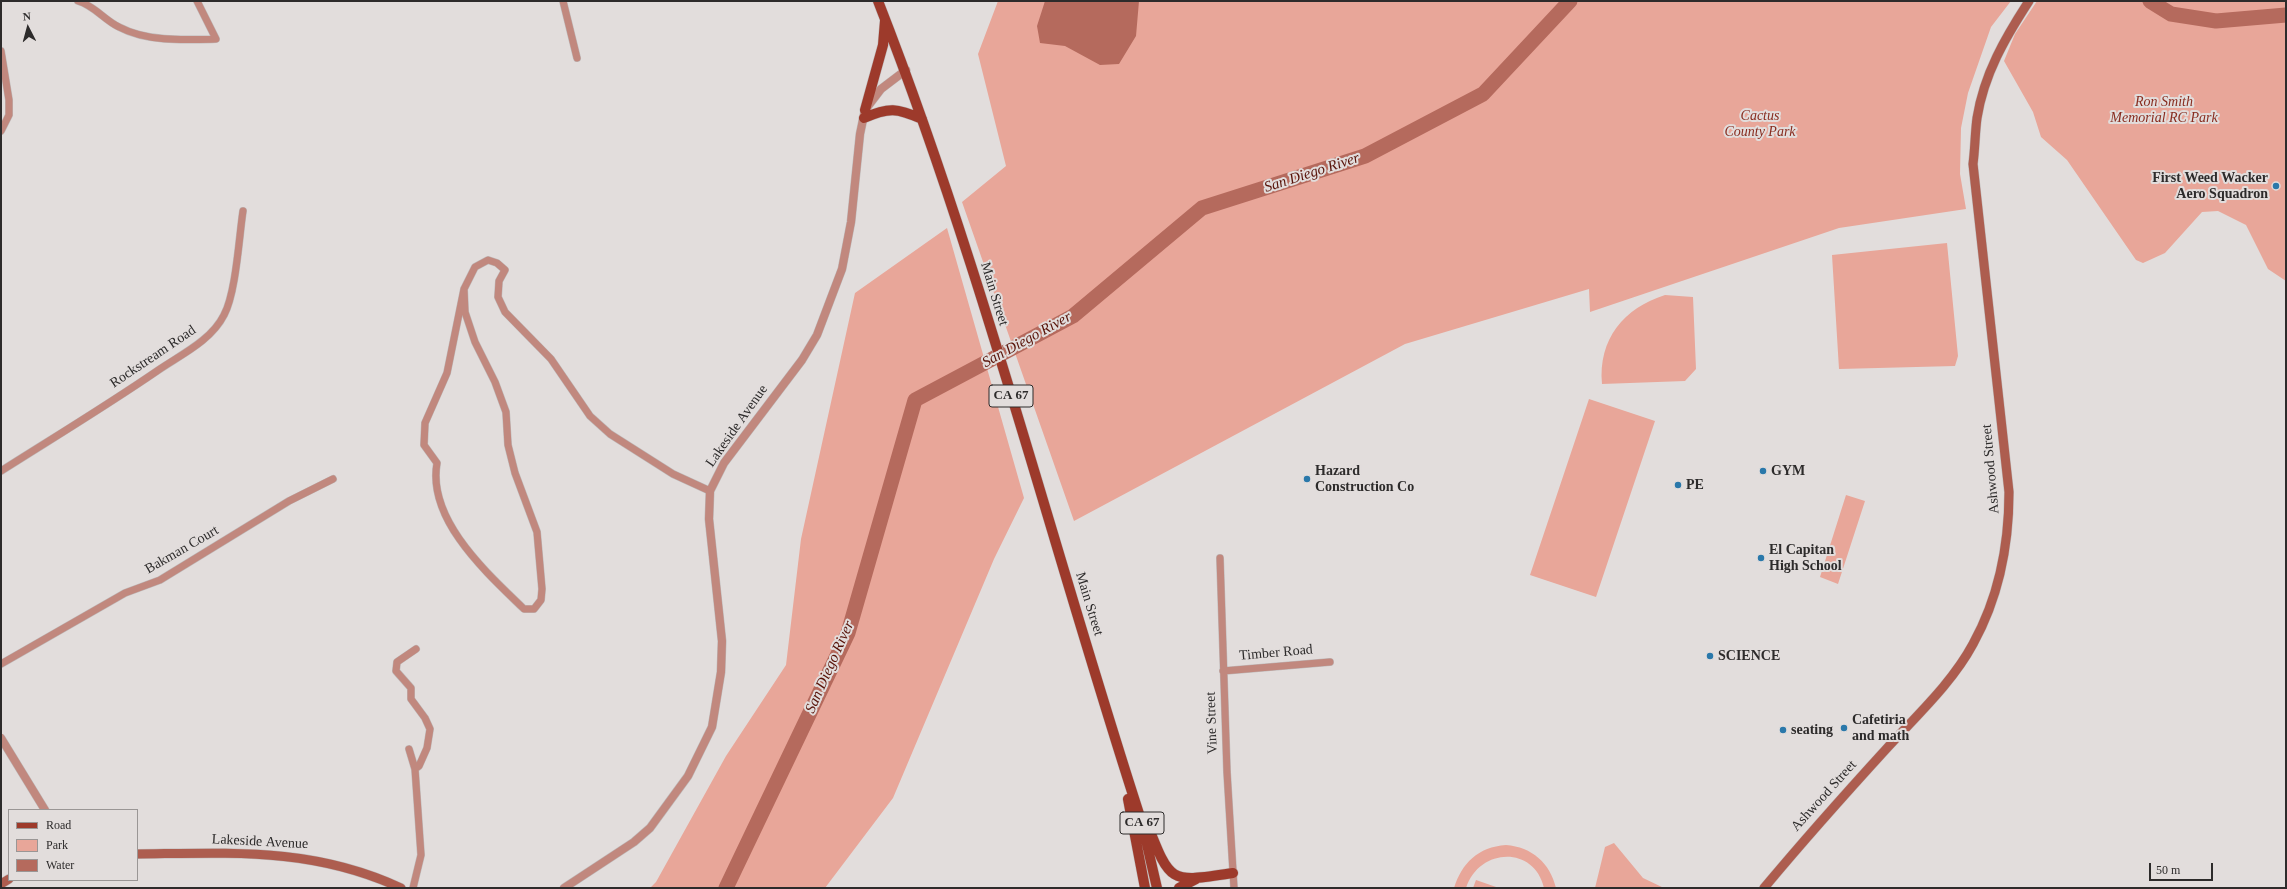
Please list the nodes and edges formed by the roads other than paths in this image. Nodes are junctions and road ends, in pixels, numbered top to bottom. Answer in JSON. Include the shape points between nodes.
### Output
{"nodes":[{"id":1,"x":78,"y":1,"type":"edge"},
{"id":2,"x":197,"y":1,"type":"edge"},
{"id":3,"x":562,"y":1,"type":"edge"},
{"id":4,"x":878,"y":1,"type":"edge"},
{"id":5,"x":2029,"y":1,"type":"edge"},
{"id":6,"x":885,"y":19,"type":"junction"},
{"id":7,"x":1,"y":51,"type":"edge"},
{"id":8,"x":577,"y":58,"type":"dead end"},
{"id":9,"x":906,"y":70,"type":"junction"},
{"id":10,"x":865,"y":114,"type":"junction"},
{"id":11,"x":922,"y":118,"type":"junction"},
{"id":12,"x":1,"y":132,"type":"edge"},
{"id":13,"x":243,"y":211,"type":"dead end"},
{"id":14,"x":464,"y":289,"type":"junction"},
{"id":15,"x":1,"y":471,"type":"edge"},
{"id":16,"x":333,"y":479,"type":"dead end"},
{"id":17,"x":710,"y":491,"type":"junction"},
{"id":18,"x":1220,"y":558,"type":"dead end"},
{"id":19,"x":416,"y":649,"type":"dead end"},
{"id":20,"x":1330,"y":662,"type":"dead end"},
{"id":21,"x":1,"y":664,"type":"edge"},
{"id":22,"x":1223,"y":671,"type":"junction"},
{"id":23,"x":1,"y":738,"type":"edge"},
{"id":24,"x":409,"y":749,"type":"dead end"},
{"id":25,"x":1121,"y":759,"type":"junction"},
{"id":26,"x":415,"y":769,"type":"junction"},
{"id":27,"x":44,"y":809,"type":"edge"},
{"id":28,"x":138,"y":854,"type":"edge"},
{"id":29,"x":1233,"y":874,"type":"junction"},
{"id":30,"x":1198,"y":878,"type":"junction"},
{"id":31,"x":401,"y":888,"type":"edge"},
{"id":32,"x":413,"y":888,"type":"edge"},
{"id":33,"x":564,"y":888,"type":"edge"},
{"id":34,"x":1144,"y":888,"type":"edge"},
{"id":35,"x":1157,"y":888,"type":"edge"},
{"id":36,"x":1179,"y":888,"type":"edge"},
{"id":37,"x":1234,"y":888,"type":"edge"},
{"id":38,"x":1764,"y":888,"type":"edge"}],
"edges":[{"from":1,"to":2,"type":"street","via":[[91,6],[119,28],[144,36],[182,40],[216,39]]},
{"from":3,"to":8,"type":"street"},
{"from":4,"to":6,"type":"main road","name":"Main Street","number":"CA 67"},
{"from":5,"to":38,"type":"main road","name":"Ashwood Street","via":[[2008,34],[1986,83],[1977,120],[1973,164],[2009,492],[2009,525],[2001,573],[1984,622],[1972,646],[1943,687],[1817,825]]},
{"from":6,"to":9,"type":"main road","name":"Main Street","number":"CA 67"},
{"from":6,"to":10,"type":"main road","via":[[883,45]]},
{"from":7,"to":12,"type":"street","via":[[9,115]]},
{"from":9,"to":10,"type":"street","name":"Lakeside Avenue","via":[[881,89]]},
{"from":9,"to":11,"type":"main road","name":"Main Street","number":"CA 67"},
{"from":10,"to":11,"type":"main road","via":[[894,109]]},
{"from":10,"to":17,"type":"street","name":"Lakeside Avenue","via":[[860,134],[851,222],[842,270],[828,310],[802,360],[724,463]]},
{"from":11,"to":25,"type":"main road","name":"Main Street","number":"CA 67","via":[[950,201]]},
{"from":13,"to":15,"type":"street","name":"Rockstream Road","via":[[230,299],[215,329],[204,340],[135,386]]},
{"from":14,"to":14,"type":"street","via":[[466,312],[475,342],[495,382],[506,412],[508,445],[515,473],[537,532],[542,589],[541,600],[534,609],[524,609],[456,537],[437,489],[437,463],[424,445],[425,423],[447,373]]},
{"from":14,"to":17,"type":"street","via":[[475,267],[488,260],[497,263],[505,270],[498,281],[498,297],[505,312],[551,359],[590,416],[610,434],[673,474]]},
{"from":16,"to":21,"type":"street","name":"Bakman Court","via":[[289,501],[160,580],[124,593]]},
{"from":17,"to":33,"type":"street","name":"Lakeside Avenue","via":[[709,519],[722,641],[722,672],[712,726],[688,776],[650,828],[634,842]]},
{"from":18,"to":22,"type":"street","name":"Vine Street"},
{"from":19,"to":26,"type":"street","via":[[397,662],[396,667],[396,671],[411,688],[411,699],[430,729],[427,748]]},
{"from":20,"to":22,"type":"street","name":"Timber Road"},
{"from":22,"to":29,"type":"street","name":"Vine Street"},
{"from":23,"to":27,"type":"street"},
{"from":24,"to":26,"type":"street"},
{"from":25,"to":30,"type":"main road","via":[[1167,869],[1172,874],[1182,877]]},
{"from":25,"to":34,"type":"main road","name":"Main Street","number":"CA 67"},
{"from":25,"to":35,"type":"main road","name":"Main Street","number":"CA 67","via":[[1142,823]]},
{"from":26,"to":32,"type":"street","via":[[421,855]]},
{"from":28,"to":31,"type":"main road","name":"Lakeside Avenue","via":[[274,855],[307,858],[335,863]]},
{"from":29,"to":30,"type":"main road"},
{"from":29,"to":37,"type":"street","name":"Vine Street"},
{"from":30,"to":36,"type":"main road"}]}
